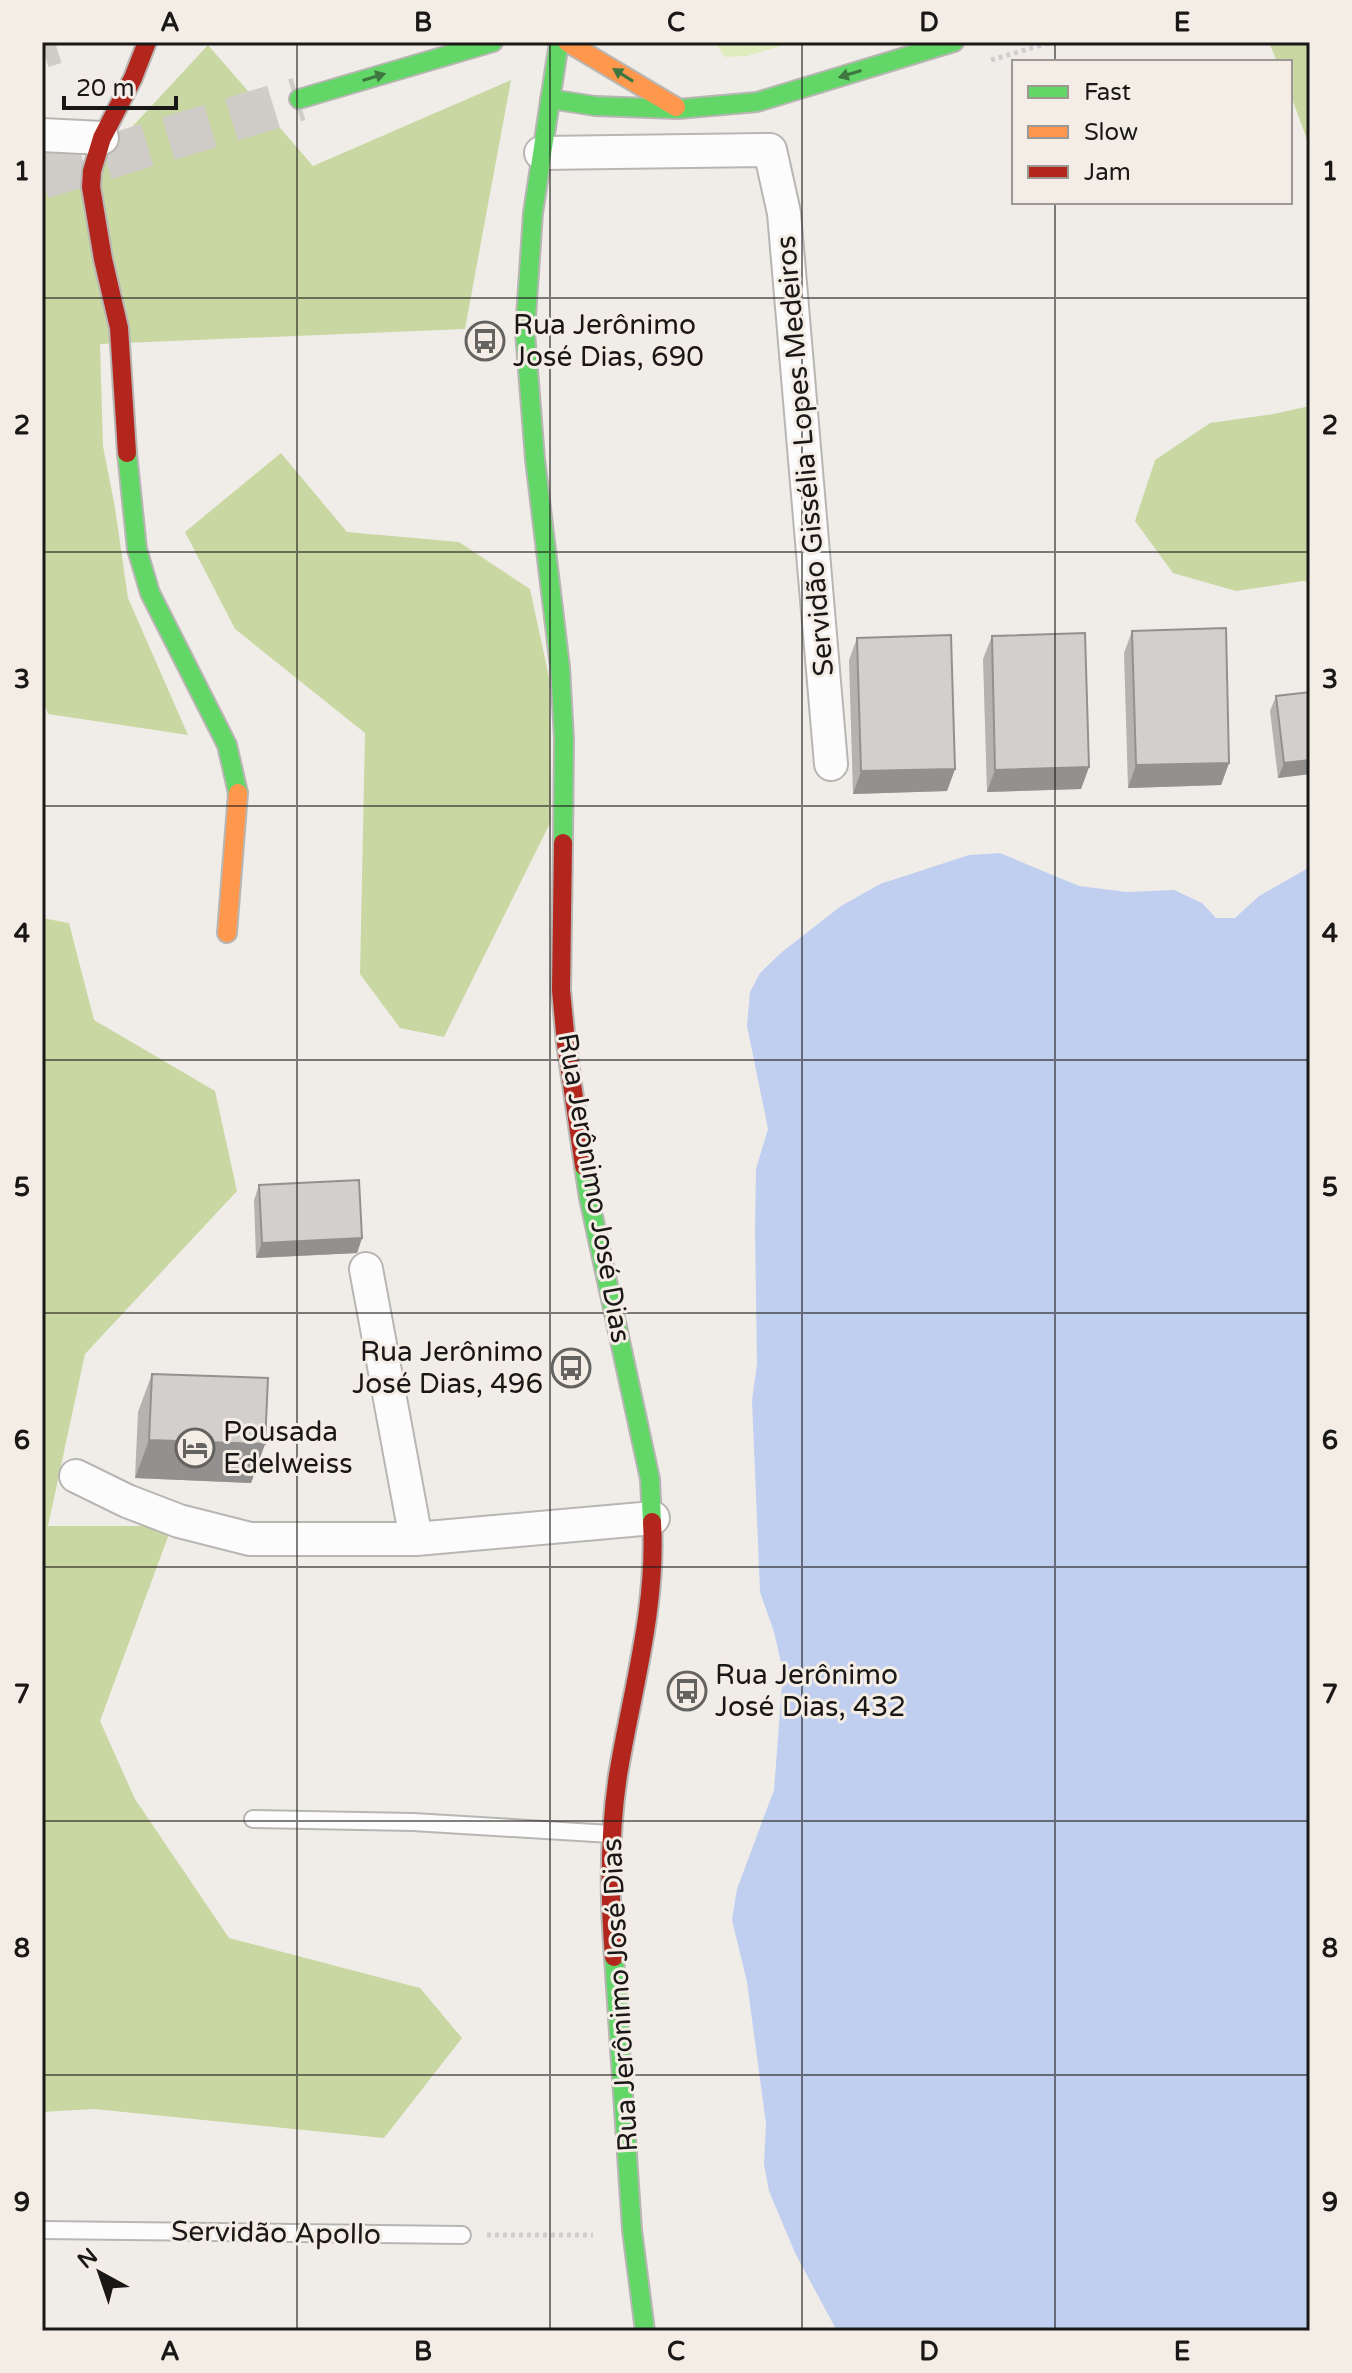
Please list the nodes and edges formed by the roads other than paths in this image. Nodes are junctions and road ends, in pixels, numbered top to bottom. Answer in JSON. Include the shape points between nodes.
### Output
{"nodes":[{"id":1,"x":147,"y":42,"type":"edge"},
{"id":2,"x":493,"y":42,"type":"edge"},
{"id":3,"x":559,"y":42,"type":"edge"},
{"id":4,"x":567,"y":42,"type":"edge"},
{"id":5,"x":954,"y":42,"type":"edge"},
{"id":6,"x":299,"y":99,"type":"tunnel mouth"},
{"id":7,"x":550,"y":99,"type":"junction"},
{"id":8,"x":757,"y":102,"type":"junction"},
{"id":9,"x":678,"y":109,"type":"junction"},
{"id":10,"x":42,"y":135,"type":"edge"},
{"id":11,"x":102,"y":138,"type":"junction"},
{"id":12,"x":770,"y":150,"type":"junction"},
{"id":13,"x":541,"y":153,"type":"junction"},
{"id":14,"x":831,"y":764,"type":"dead end"},
{"id":15,"x":227,"y":933,"type":"dead end"},
{"id":16,"x":366,"y":1269,"type":"dead end"},
{"id":17,"x":76,"y":1476,"type":"dead end"},
{"id":18,"x":653,"y":1518,"type":"junction"},
{"id":19,"x":416,"y":1539,"type":"junction"},
{"id":20,"x":253,"y":1819,"type":"dead end"},
{"id":21,"x":611,"y":1834,"type":"junction"},
{"id":22,"x":42,"y":2230,"type":"edge"},
{"id":23,"x":462,"y":2235,"type":"road end"},
{"id":24,"x":645,"y":2331,"type":"edge"}],
"edges":[{"from":1,"to":11,"type":"main road"},
{"from":6,"to":2,"type":"main road","one_way":true},
{"from":3,"to":7,"type":"main road","name":"Rua Jerônimo José Dias"},
{"from":9,"to":4,"type":"main road","one_way":true},
{"from":5,"to":8,"type":"main road","one_way":true},
{"from":7,"to":9,"type":"main road"},
{"from":7,"to":13,"type":"main road","name":"Rua Jerônimo José Dias"},
{"from":8,"to":9,"type":"main road"},
{"from":8,"to":12,"type":"street","name":"Servidão Gissélia Lopes Medeiros"},
{"from":10,"to":11,"type":"street"},
{"from":11,"to":15,"type":"main road","via":[[91,187],[119,328],[137,549],[150,593],[227,745],[239,797]]},
{"from":12,"to":13,"type":"street"},
{"from":12,"to":14,"type":"street","name":"Servidão Gissélia Lopes Medeiros","via":[[784,213]]},
{"from":13,"to":18,"type":"main road","name":"Rua Jerônimo José Dias","via":[[525,332],[564,739],[563,1017],[589,1198],[650,1479]]},
{"from":16,"to":19,"type":"street"},
{"from":17,"to":19,"type":"street","via":[[179,1521],[250,1539]]},
{"from":18,"to":19,"type":"street"},
{"from":18,"to":21,"type":"main road","name":"Rua Jerônimo José Dias","via":[[652,1591]]},
{"from":20,"to":21,"type":"lane"},
{"from":21,"to":24,"type":"main road","name":"Rua Jerônimo José Dias","via":[[610,1905],[632,2230]]},
{"from":22,"to":23,"type":"lane","name":"Servidão Apollo"}]}
